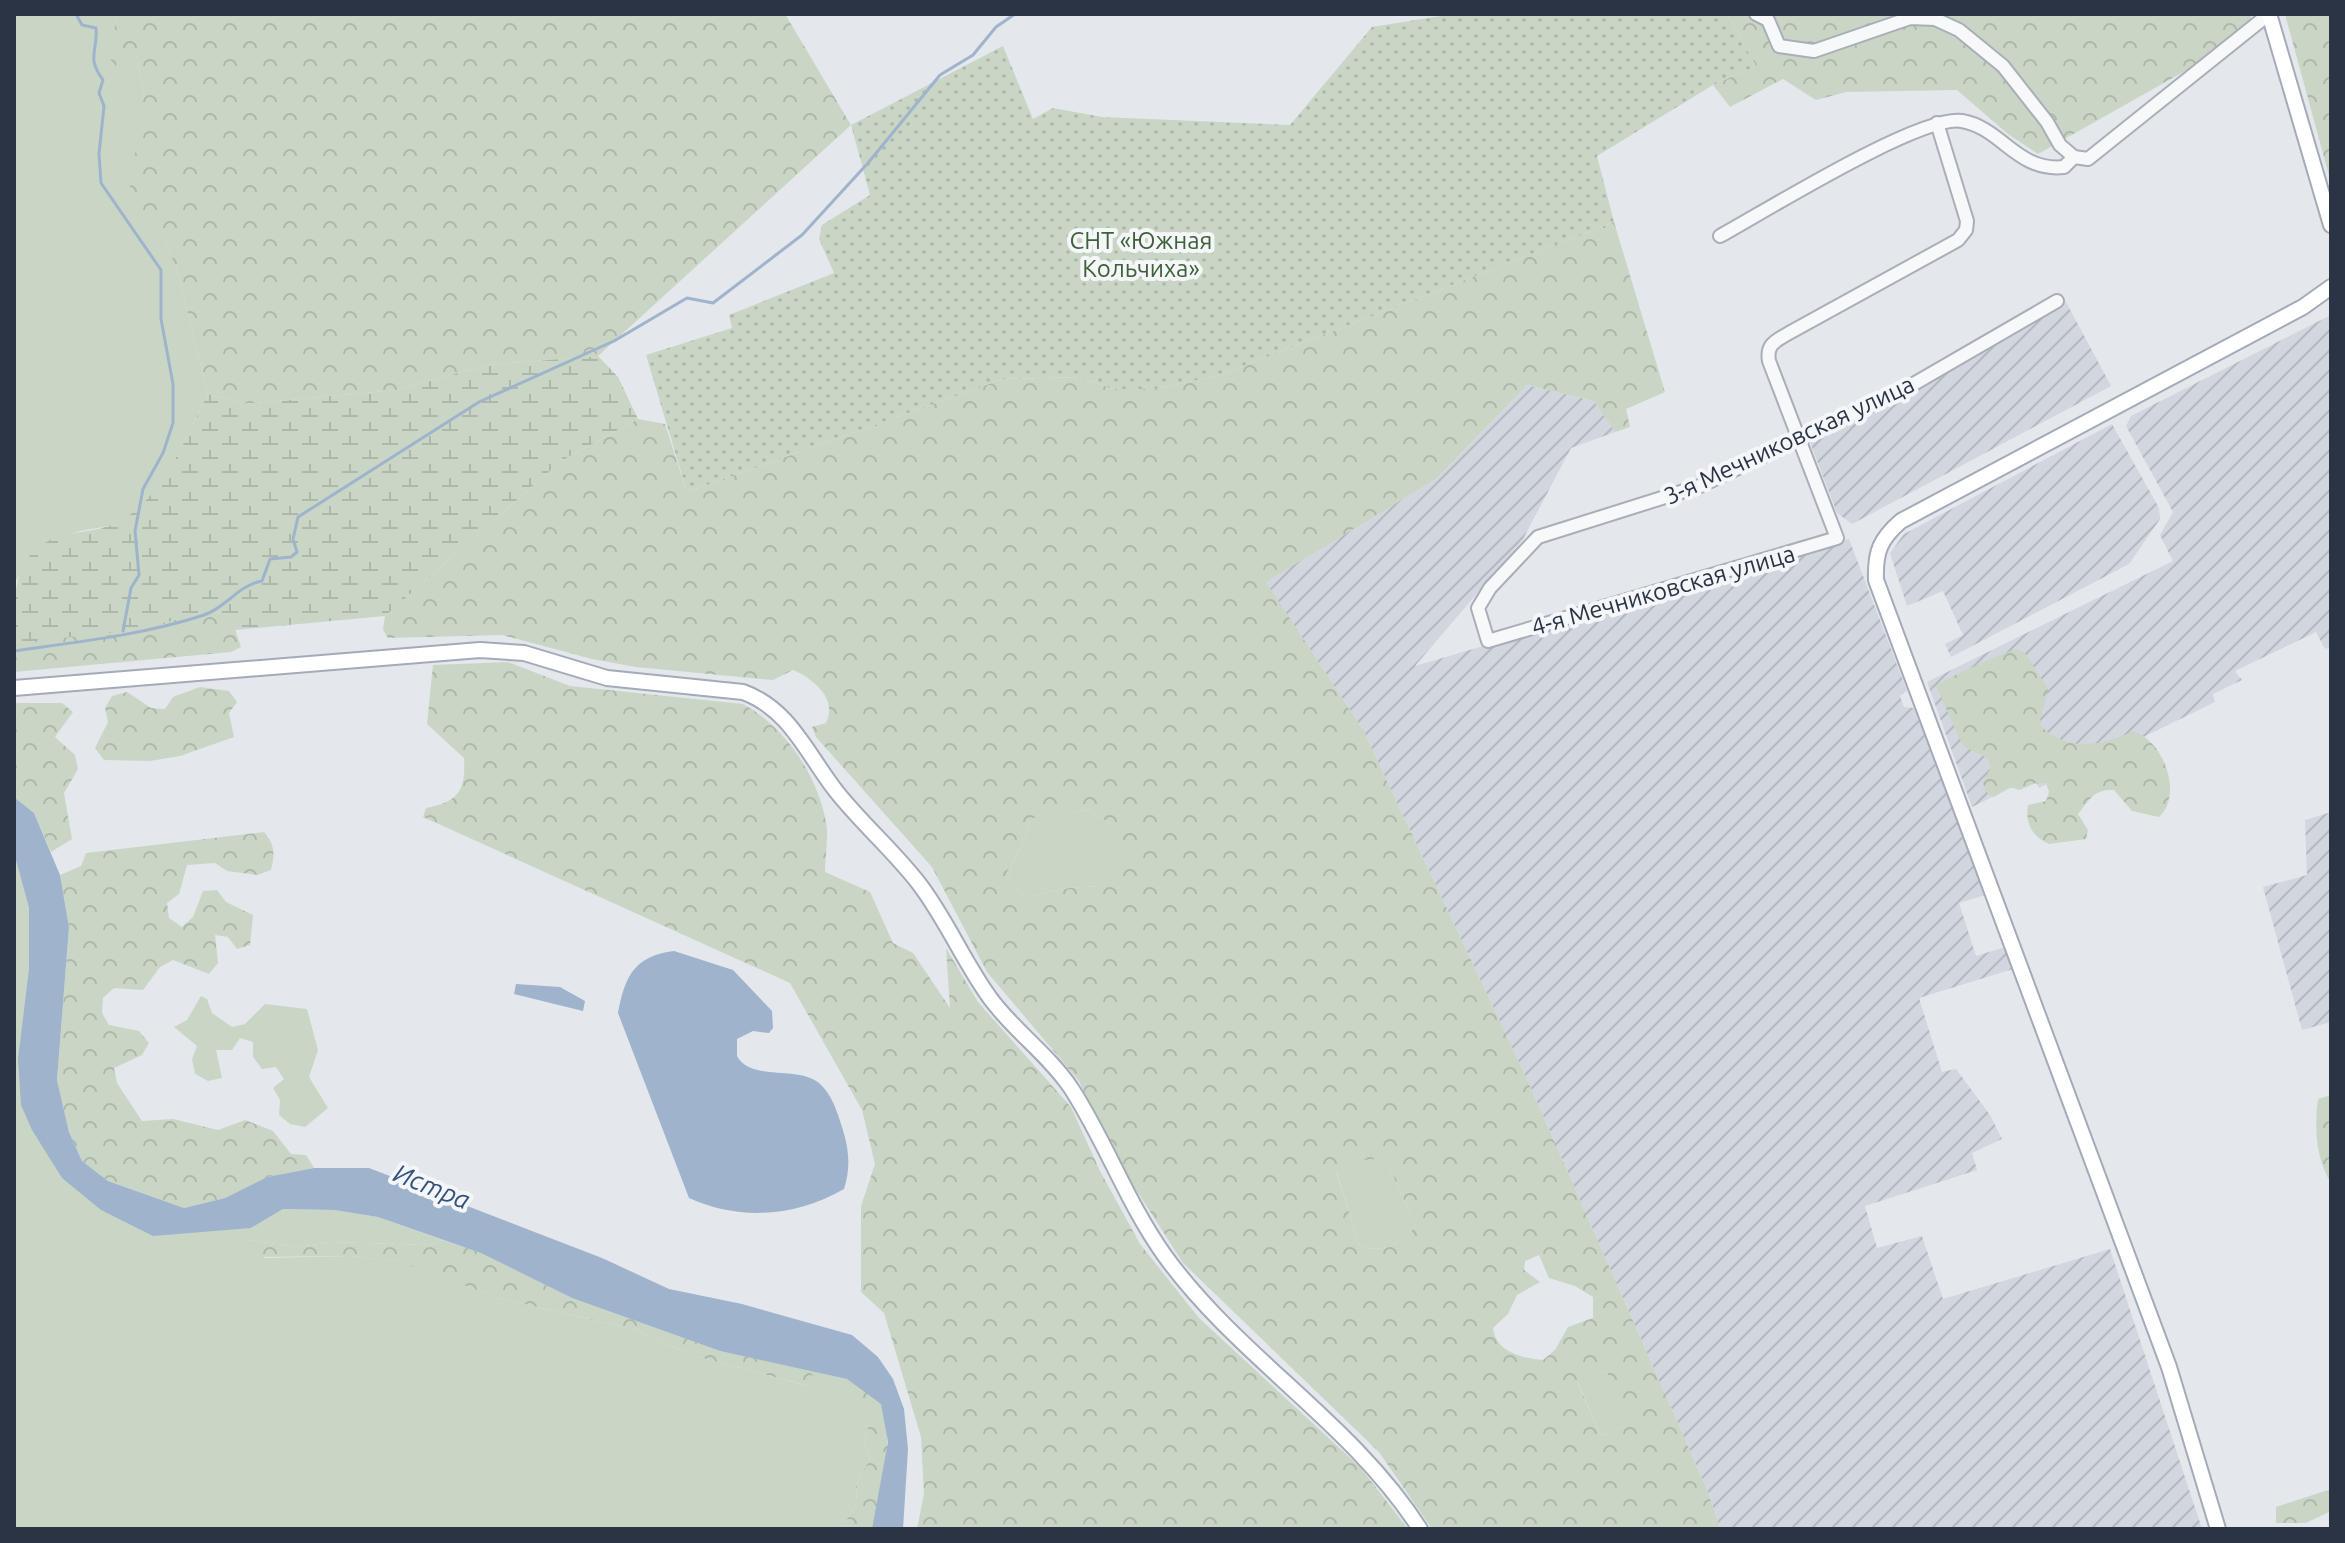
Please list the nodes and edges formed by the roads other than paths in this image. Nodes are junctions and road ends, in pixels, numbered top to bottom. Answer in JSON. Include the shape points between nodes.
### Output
{"nodes":[{"id":1,"x":1756,"y":14,"type":"edge"},
{"id":2,"x":2269,"y":14,"type":"edge"},
{"id":3,"x":1937,"y":123,"type":"junction"},
{"id":4,"x":2074,"y":157,"type":"junction"},
{"id":5,"x":2331,"y":225,"type":"edge"},
{"id":6,"x":1720,"y":236,"type":"dead end"},
{"id":7,"x":2331,"y":287,"type":"edge"},
{"id":8,"x":2057,"y":301,"type":"dead end"},
{"id":9,"x":1798,"y":437,"type":"junction"},
{"id":10,"x":1488,"y":641,"type":"joint"},
{"id":11,"x":14,"y":688,"type":"edge"},
{"id":12,"x":1420,"y":1529,"type":"edge"},
{"id":13,"x":2218,"y":1529,"type":"edge"}],
"edges":[{"from":1,"to":4,"type":"street","via":[[1768,20],[1779,46],[1814,51],[1910,18],[1935,19],[1959,30],[2003,66]]},
{"from":2,"to":4,"type":"street","via":[[2098,154]]},
{"from":2,"to":5,"type":"main road"},
{"from":3,"to":4,"type":"street","via":[[1962,121],[2043,169],[2064,167]]},
{"from":3,"to":6,"type":"street"},
{"from":3,"to":9,"type":"street","via":[[1966,230],[1958,240],[1770,345],[1769,361]]},
{"from":7,"to":13,"type":"main road","via":[[2303,307],[1901,521],[1884,536],[1875,554],[1876,580],[2163,1352]]},
{"from":8,"to":9,"type":"street","name":"3-я Мечниковская улица","via":[[1905,389]]},
{"from":9,"to":10,"type":"street","name":"3-я Мечниковская улица","via":[[1700,486],[1538,537],[1478,608]]},
{"from":9,"to":10,"type":"street","name":"4-я Мечниковская улица","via":[[1837,538]]},
{"from":11,"to":12,"type":"main road","via":[[480,650],[524,653],[607,678],[759,698],[785,718],[835,790],[919,884],[990,998],[1069,1085],[1131,1206],[1165,1257],[1211,1313],[1365,1458]]}]}
